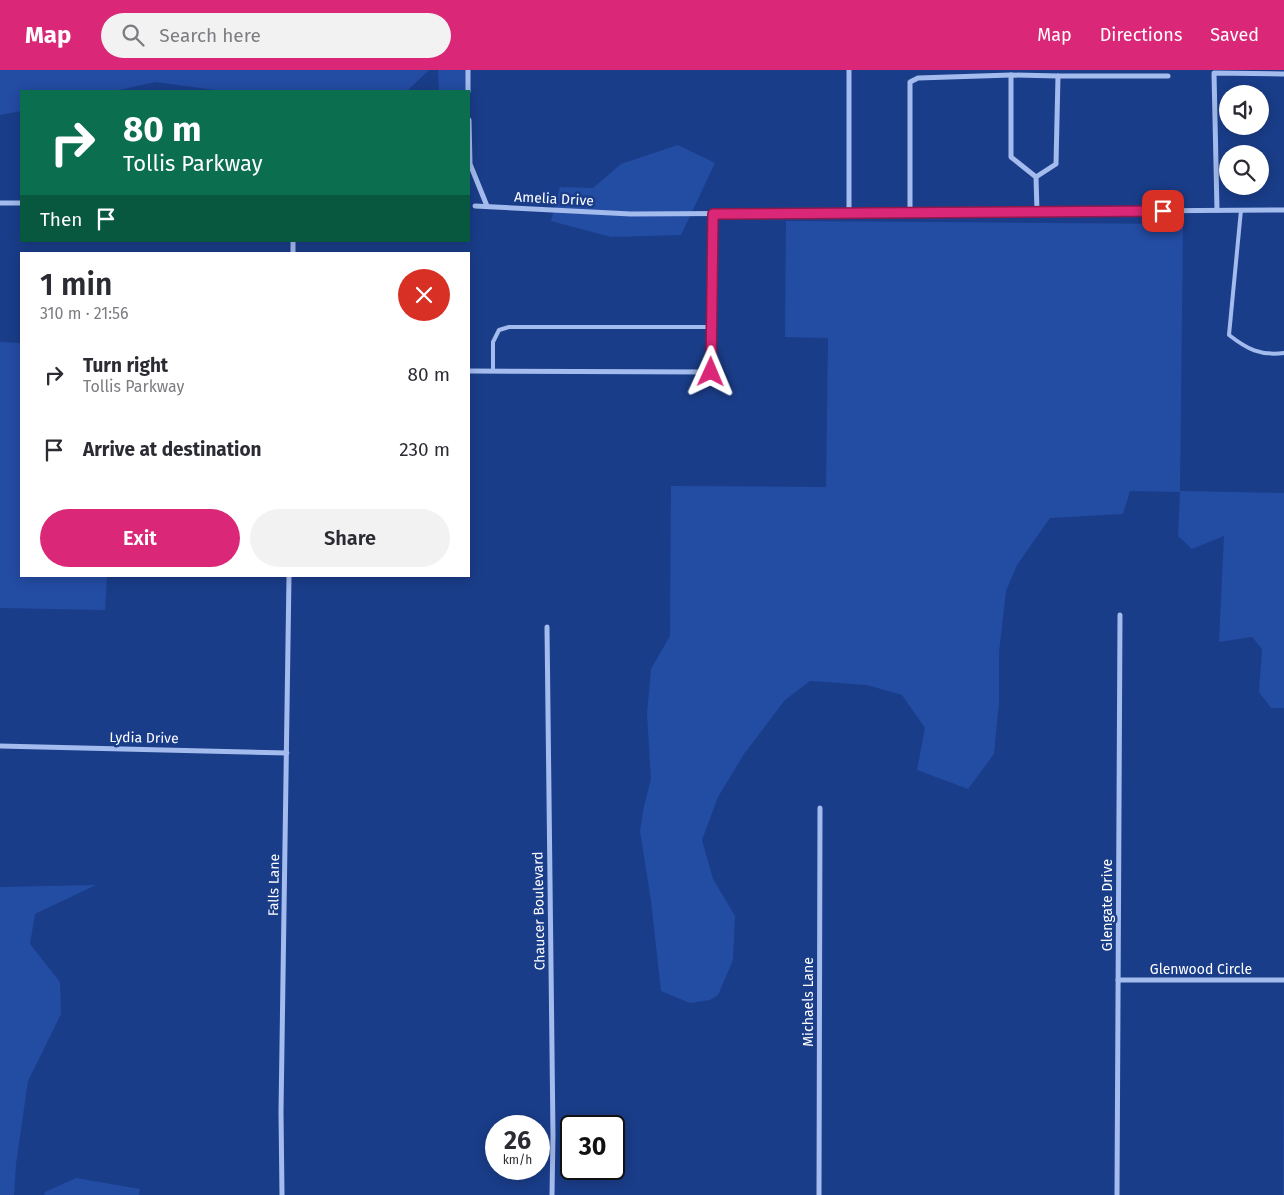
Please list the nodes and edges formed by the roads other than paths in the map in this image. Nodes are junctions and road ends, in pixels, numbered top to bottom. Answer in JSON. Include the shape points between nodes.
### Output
{"nodes":[{"id":1,"x":468,"y":70,"type":"edge"},
{"id":2,"x":849,"y":70,"type":"edge"},
{"id":3,"x":1284,"y":74,"type":"edge"},
{"id":4,"x":1011,"y":75,"type":"junction"},
{"id":5,"x":1058,"y":76,"type":"junction"},
{"id":6,"x":1168,"y":76,"type":"dead end"},
{"id":7,"x":468,"y":90,"type":"edge"},
{"id":8,"x":470,"y":164,"type":"edge"},
{"id":9,"x":1036,"y":177,"type":"junction"},
{"id":10,"x":0,"y":203,"type":"edge"},
{"id":11,"x":20,"y":203,"type":"edge"},
{"id":12,"x":475,"y":206,"type":"dead end"},
{"id":13,"x":487,"y":206,"type":"junction"},
{"id":14,"x":1217,"y":210,"type":"junction"},
{"id":15,"x":1240,"y":210,"type":"junction"},
{"id":16,"x":1284,"y":210,"type":"edge"},
{"id":17,"x":1037,"y":211,"type":"junction"},
{"id":18,"x":849,"y":212,"type":"junction"},
{"id":19,"x":910,"y":212,"type":"junction"},
{"id":20,"x":713,"y":214,"type":"junction"},
{"id":21,"x":712,"y":327,"type":"junction"},
{"id":22,"x":1284,"y":353,"type":"edge"},
{"id":23,"x":470,"y":371,"type":"edge"},
{"id":24,"x":493,"y":371,"type":"junction"},
{"id":25,"x":289,"y":577,"type":"edge"},
{"id":26,"x":1120,"y":615,"type":"dead end"},
{"id":27,"x":547,"y":627,"type":"dead end"},
{"id":28,"x":0,"y":746,"type":"edge"},
{"id":29,"x":287,"y":753,"type":"junction"},
{"id":30,"x":820,"y":808,"type":"dead end"},
{"id":31,"x":1118,"y":980,"type":"junction"},
{"id":32,"x":1284,"y":980,"type":"edge"},
{"id":33,"x":282,"y":1195,"type":"edge"},
{"id":34,"x":552,"y":1195,"type":"edge"},
{"id":35,"x":819,"y":1195,"type":"edge"},
{"id":36,"x":1117,"y":1195,"type":"edge"}],
"edges":[{"from":1,"to":7,"type":"street"},
{"from":2,"to":18,"type":"street"},
{"from":3,"to":14,"type":"street","via":[[1214,73]]},
{"from":4,"to":5,"type":"street"},
{"from":4,"to":9,"type":"street","via":[[1010,157]]},
{"from":4,"to":19,"type":"street","via":[[918,78],[910,82]]},
{"from":5,"to":6,"type":"street"},
{"from":5,"to":9,"type":"street","via":[[1056,164]]},
{"from":8,"to":13,"type":"street"},
{"from":9,"to":17,"type":"street"},
{"from":10,"to":11,"type":"street"},
{"from":12,"to":13,"type":"street","name":"Amelia Drive"},
{"from":13,"to":20,"type":"street","name":"Amelia Drive","via":[[631,214]]},
{"from":14,"to":15,"type":"street","name":"Amelia Drive"},
{"from":14,"to":17,"type":"street","name":"Amelia Drive"},
{"from":15,"to":16,"type":"street","name":"Amelia Drive"},
{"from":15,"to":22,"type":"lane","via":[[1229,335],[1244,347],[1265,354]]},
{"from":17,"to":19,"type":"street","name":"Amelia Drive"},
{"from":18,"to":19,"type":"street","name":"Amelia Drive"},
{"from":18,"to":20,"type":"street","name":"Amelia Drive"},
{"from":20,"to":21,"type":"street"},
{"from":21,"to":24,"type":"lane","via":[[509,327],[499,330],[494,342]]},
{"from":21,"to":24,"type":"street","via":[[711,372]]},
{"from":23,"to":24,"type":"street"},
{"from":25,"to":29,"type":"street","name":"Falls Lane"},
{"from":26,"to":31,"type":"street","name":"Glengate Drive"},
{"from":27,"to":34,"type":"street","name":"Chaucer Boulevard"},
{"from":28,"to":29,"type":"street","name":"Lydia Drive"},
{"from":29,"to":33,"type":"street","name":"Falls Lane"},
{"from":30,"to":35,"type":"street","name":"Michaels Lane"},
{"from":31,"to":32,"type":"street","name":"Glenwood Circle"},
{"from":31,"to":36,"type":"street","name":"Glengate Drive"}]}
